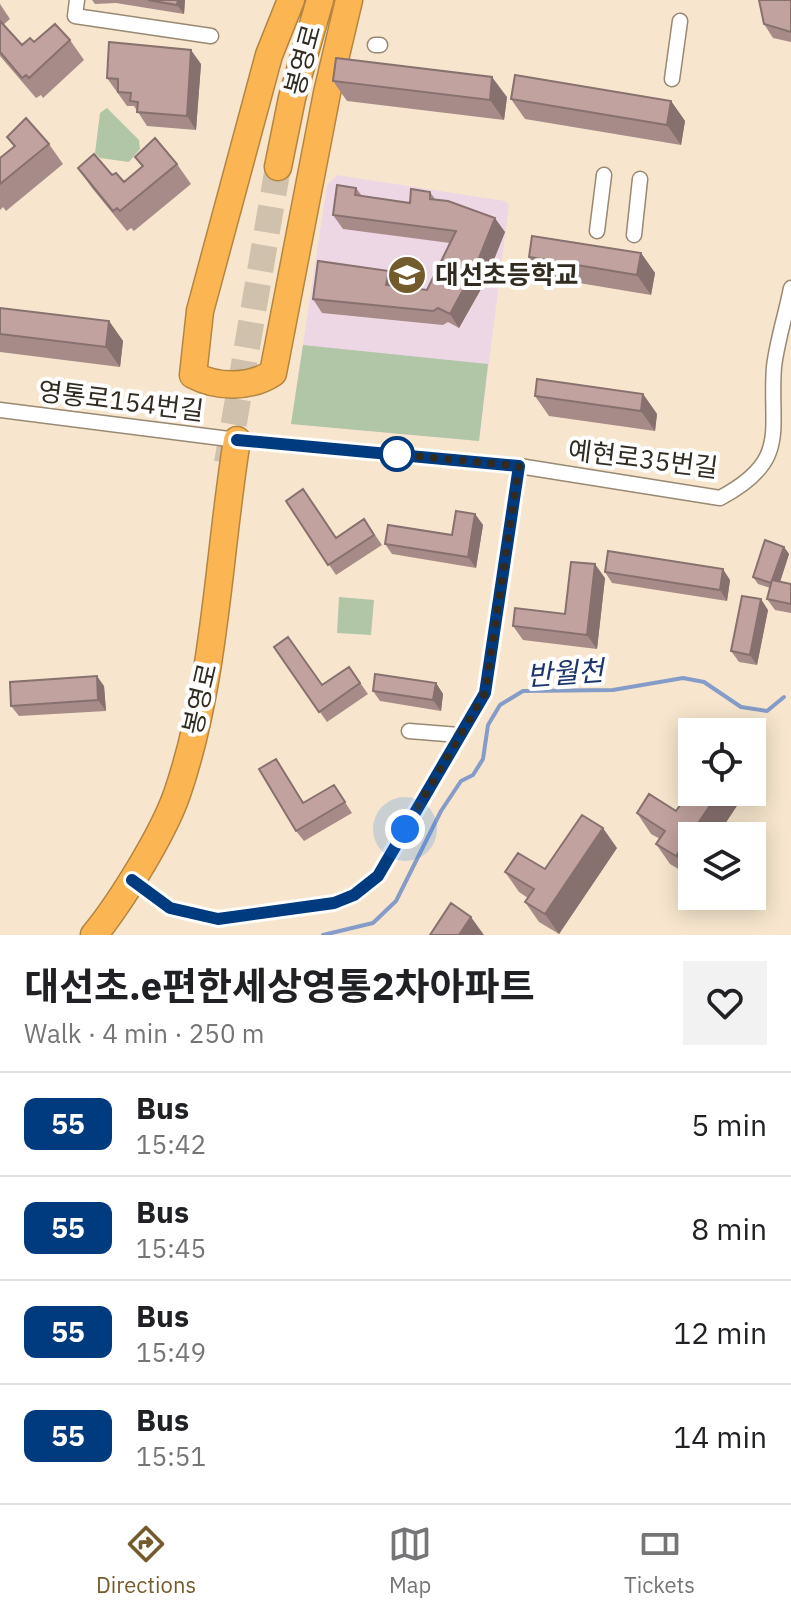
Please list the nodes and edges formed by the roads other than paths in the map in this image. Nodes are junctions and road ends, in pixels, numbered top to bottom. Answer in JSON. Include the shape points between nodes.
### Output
{"nodes":[{"id":1,"x":77,"y":0,"type":"edge"},
{"id":2,"x":291,"y":0,"type":"edge"},
{"id":3,"x":320,"y":0,"type":"edge"},
{"id":4,"x":349,"y":0,"type":"edge"},
{"id":5,"x":680,"y":21,"type":"dead end"},
{"id":6,"x":211,"y":36,"type":"dead end"},
{"id":7,"x":672,"y":79,"type":"dead end"},
{"id":8,"x":278,"y":167,"type":"tunnel mouth"},
{"id":9,"x":604,"y":175,"type":"dead end"},
{"id":10,"x":640,"y":179,"type":"dead end"},
{"id":11,"x":597,"y":231,"type":"dead end"},
{"id":12,"x":634,"y":235,"type":"dead end"},
{"id":13,"x":791,"y":288,"type":"edge"},
{"id":14,"x":0,"y":410,"type":"edge"},
{"id":15,"x":237,"y":440,"type":"junction"},
{"id":16,"x":519,"y":466,"type":"junction"},
{"id":17,"x":409,"y":731,"type":"dead end"},
{"id":18,"x":459,"y":735,"type":"junction"},
{"id":19,"x":132,"y":880,"type":"junction"},
{"id":20,"x":94,"y":935,"type":"edge"}],
"edges":[{"from":1,"to":6,"type":"street","via":[[75,16]]},
{"from":2,"to":4,"type":"highway","via":[[269,55],[200,311],[193,375],[207,382],[256,384],[273,373]]},
{"from":3,"to":8,"type":"highway","name":"봉영로"},
{"from":5,"to":7,"type":"street"},
{"from":9,"to":11,"type":"street"},
{"from":10,"to":12,"type":"street"},
{"from":13,"to":16,"type":"street","name":"예현로35번길","via":[[774,366],[775,435],[768,456],[731,492],[720,498]]},
{"from":14,"to":15,"type":"street","name":"영통로154번길"},
{"from":15,"to":16,"type":"street","name":"예현로35번길"},
{"from":15,"to":19,"type":"highway","name":"봉영로","via":[[206,673],[176,795]]},
{"from":16,"to":18,"type":"street","via":[[485,693]]},
{"from":17,"to":18,"type":"street"},
{"from":18,"to":19,"type":"street","via":[[378,876],[354,895],[334,903],[218,919],[170,908]]},
{"from":19,"to":20,"type":"highway","name":"봉영로"}]}
